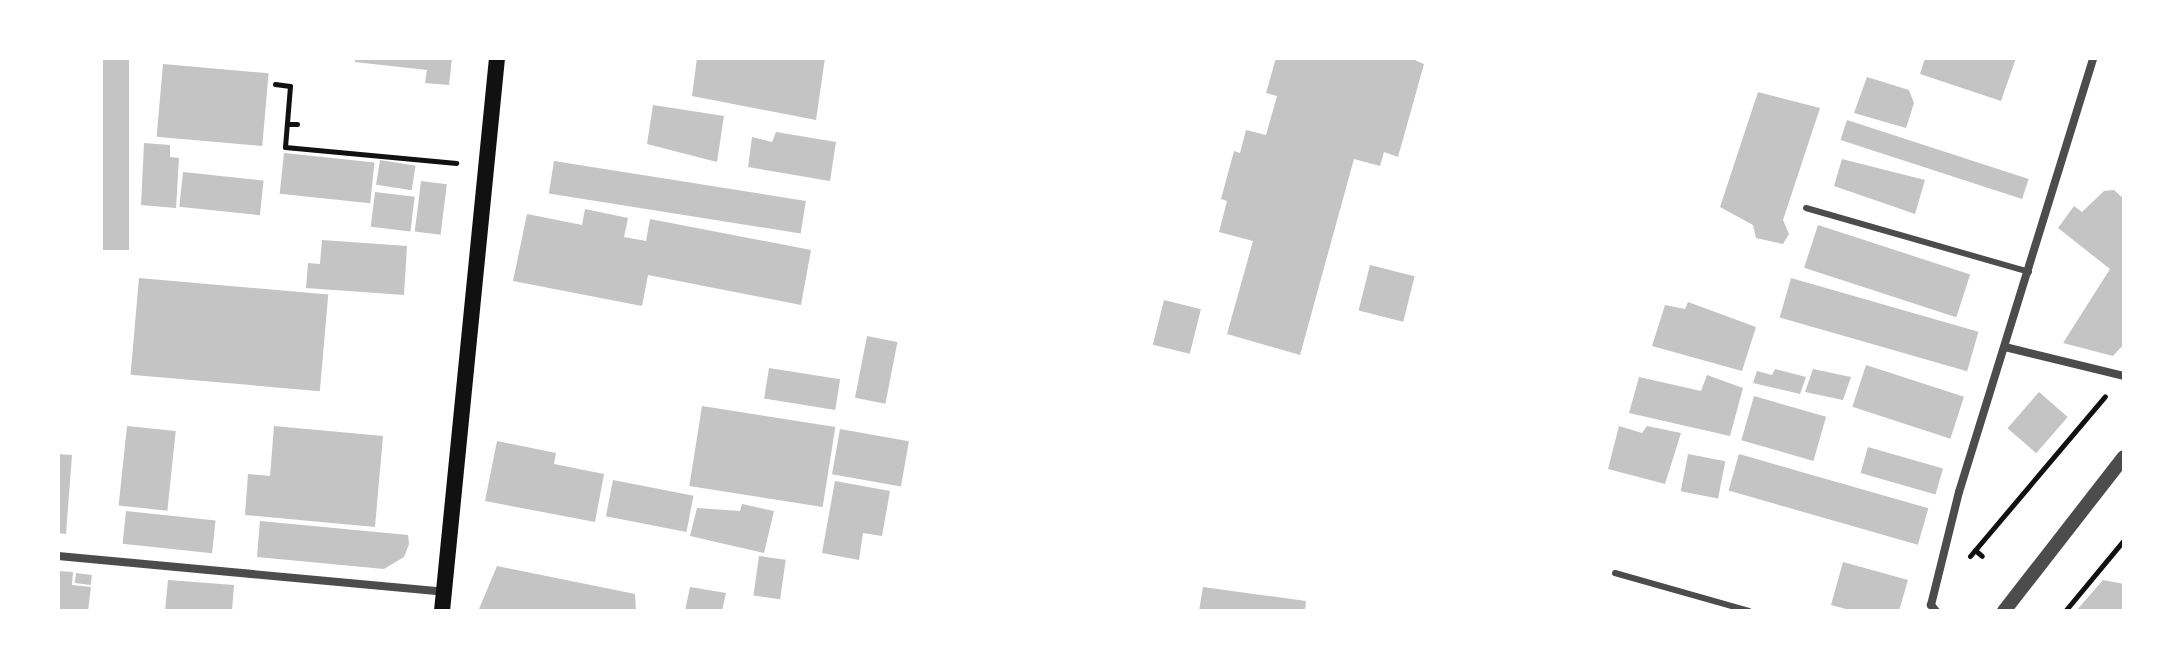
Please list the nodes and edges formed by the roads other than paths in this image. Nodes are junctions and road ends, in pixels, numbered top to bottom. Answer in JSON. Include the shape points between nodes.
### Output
{"nodes":[{"id":1,"x":497,"y":58,"type":"edge"},
{"id":2,"x":2093,"y":58,"type":"edge"},
{"id":3,"x":1806,"y":208,"type":"dead end"},
{"id":4,"x":2030,"y":272,"type":"junction"},
{"id":5,"x":2005,"y":347,"type":"junction"},
{"id":6,"x":2123,"y":376,"type":"edge"},
{"id":7,"x":2124,"y":457,"type":"edge"},
{"id":8,"x":58,"y":556,"type":"edge"},
{"id":9,"x":1615,"y":573,"type":"dead end"},
{"id":10,"x":444,"y":592,"type":"junction"},
{"id":11,"x":442,"y":611,"type":"edge"},
{"id":12,"x":1749,"y":611,"type":"edge"},
{"id":13,"x":1936,"y":611,"type":"edge"},
{"id":14,"x":2004,"y":611,"type":"edge"}],
"edges":[{"from":1,"to":10,"type":"main road"},
{"from":2,"to":4,"type":"street"},
{"from":3,"to":4,"type":"lane"},
{"from":4,"to":5,"type":"street"},
{"from":5,"to":6,"type":"street"},
{"from":5,"to":13,"type":"street","via":[[1959,492],[1931,605]]},
{"from":7,"to":14,"type":"street"},
{"from":8,"to":10,"type":"street"},
{"from":9,"to":12,"type":"lane"},
{"from":10,"to":11,"type":"main road"}]}
